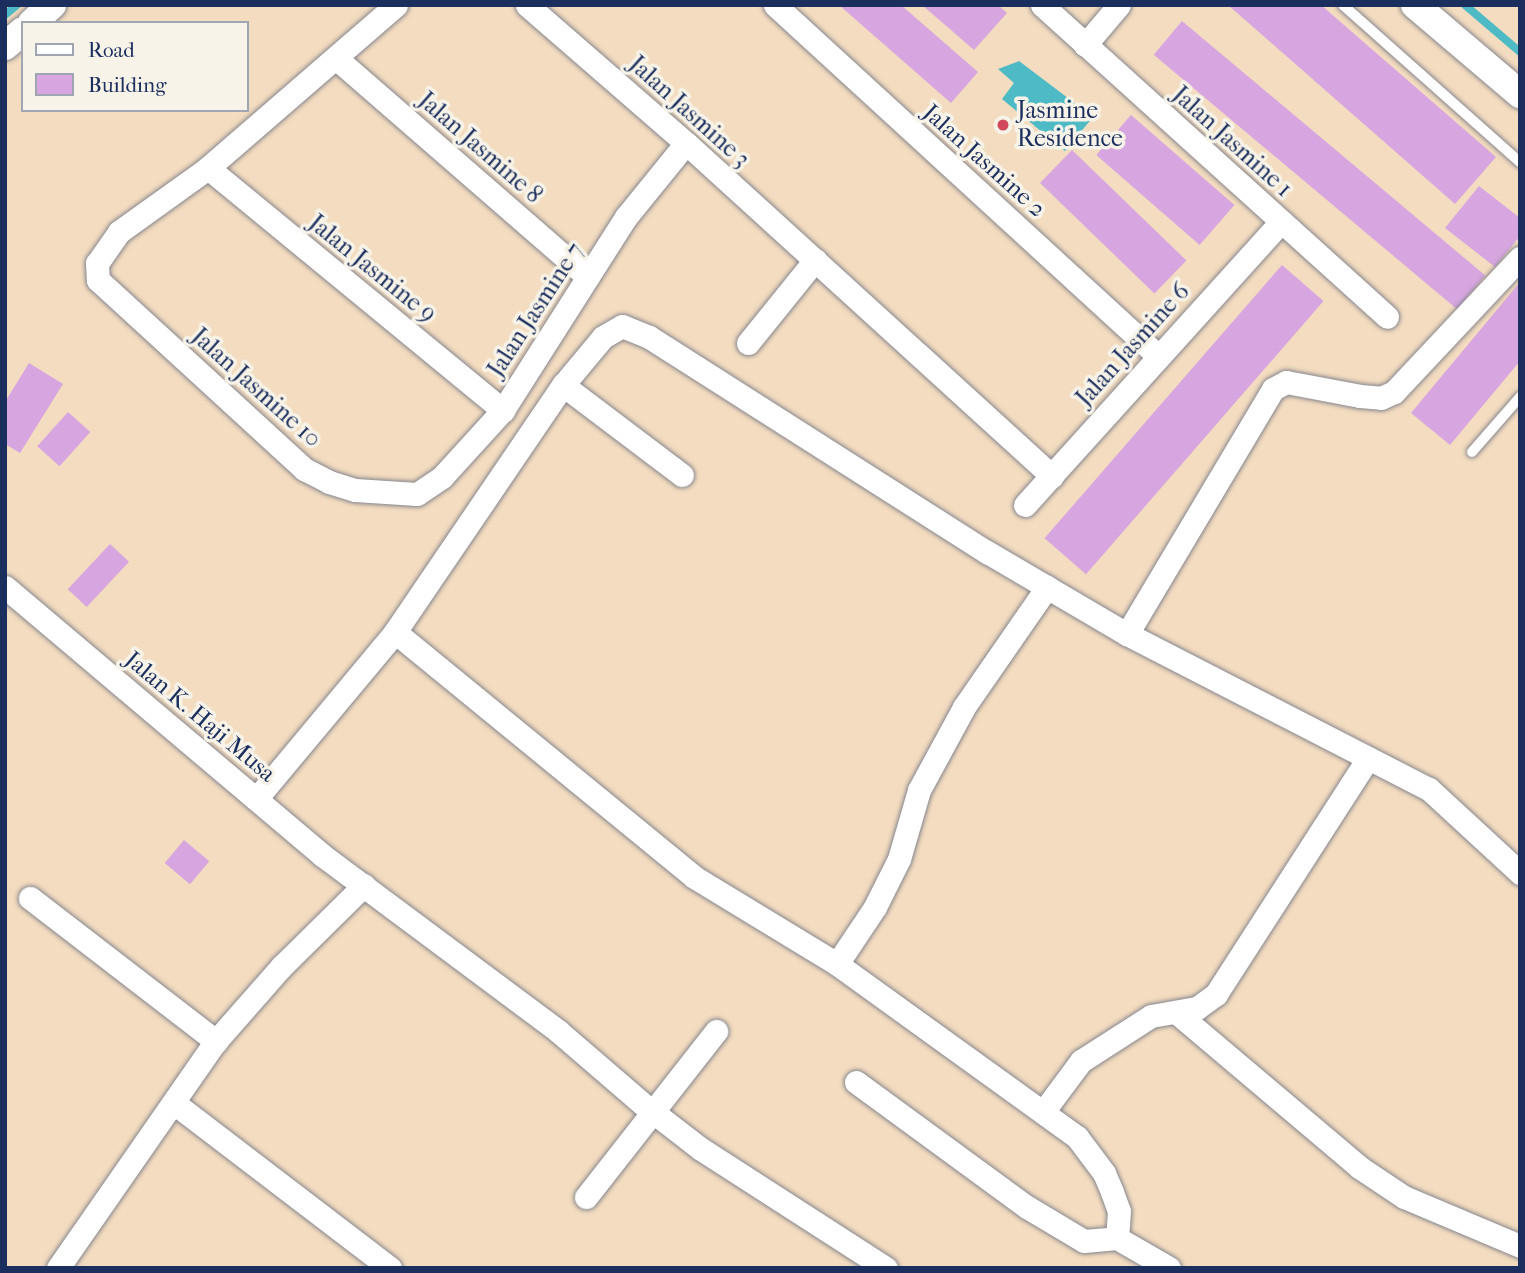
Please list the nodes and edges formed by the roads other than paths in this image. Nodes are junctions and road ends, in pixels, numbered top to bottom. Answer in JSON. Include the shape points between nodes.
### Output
{"nodes":[{"id":1,"x":52,"y":5,"type":"edge"},
{"id":2,"x":396,"y":5,"type":"edge"},
{"id":3,"x":527,"y":5,"type":"edge"},
{"id":4,"x":775,"y":5,"type":"edge"},
{"id":5,"x":1119,"y":5,"type":"edge"},
{"id":6,"x":1343,"y":5,"type":"edge"},
{"id":7,"x":1415,"y":5,"type":"edge"},
{"id":8,"x":1054,"y":9,"type":"edge"},
{"id":9,"x":34,"y":21,"type":"edge"},
{"id":10,"x":21,"y":33,"type":"edge"},
{"id":11,"x":1085,"y":45,"type":"junction"},
{"id":12,"x":5,"y":46,"type":"edge"},
{"id":13,"x":337,"y":59,"type":"junction"},
{"id":14,"x":1520,"y":94,"type":"edge"},
{"id":15,"x":686,"y":143,"type":"junction"},
{"id":16,"x":1520,"y":162,"type":"edge"},
{"id":17,"x":208,"y":168,"type":"junction"},
{"id":18,"x":1281,"y":222,"type":"junction"},
{"id":19,"x":1520,"y":258,"type":"edge"},
{"id":20,"x":815,"y":260,"type":"junction"},
{"id":21,"x":588,"y":277,"type":"junction"},
{"id":22,"x":1387,"y":317,"type":"dead end"},
{"id":23,"x":748,"y":343,"type":"dead end"},
{"id":24,"x":1158,"y":356,"type":"junction"},
{"id":25,"x":563,"y":385,"type":"junction"},
{"id":26,"x":1518,"y":403,"type":"edge"},
{"id":27,"x":503,"y":410,"type":"junction"},
{"id":28,"x":1472,"y":452,"type":"dead end"},
{"id":29,"x":682,"y":475,"type":"dead end"},
{"id":30,"x":1052,"y":476,"type":"junction"},
{"id":31,"x":417,"y":495,"type":"joint"},
{"id":32,"x":1025,"y":505,"type":"dead end"},
{"id":33,"x":5,"y":587,"type":"edge"},
{"id":34,"x":1047,"y":587,"type":"junction"},
{"id":35,"x":395,"y":632,"type":"junction"},
{"id":36,"x":1127,"y":634,"type":"junction"},
{"id":37,"x":1367,"y":760,"type":"junction"},
{"id":38,"x":256,"y":799,"type":"junction"},
{"id":39,"x":1520,"y":873,"type":"edge"},
{"id":40,"x":364,"y":884,"type":"junction"},
{"id":41,"x":30,"y":898,"type":"dead end"},
{"id":42,"x":837,"y":964,"type":"junction"},
{"id":43,"x":1177,"y":1013,"type":"junction"},
{"id":44,"x":716,"y":1031,"type":"dead end"},
{"id":45,"x":216,"y":1041,"type":"junction"},
{"id":46,"x":856,"y":1082,"type":"dead end"},
{"id":47,"x":174,"y":1103,"type":"junction"},
{"id":48,"x":653,"y":1112,"type":"junction"},
{"id":49,"x":1043,"y":1112,"type":"junction"},
{"id":50,"x":586,"y":1197,"type":"dead end"},
{"id":51,"x":1117,"y":1238,"type":"junction"},
{"id":52,"x":1520,"y":1246,"type":"edge"},
{"id":53,"x":58,"y":1268,"type":"edge"},
{"id":54,"x":390,"y":1268,"type":"edge"},
{"id":55,"x":887,"y":1268,"type":"edge"},
{"id":56,"x":1169,"y":1268,"type":"edge"}],
"edges":[{"from":1,"to":9,"type":"street"},
{"from":2,"to":13,"type":"street"},
{"from":3,"to":15,"type":"street","name":"Jalan Jasmine 3"},
{"from":4,"to":24,"type":"street","name":"Jalan Jasmine 2"},
{"from":5,"to":11,"type":"street"},
{"from":6,"to":16,"type":"lane"},
{"from":7,"to":14,"type":"street"},
{"from":8,"to":11,"type":"street","name":"Jalan Jasmine 1"},
{"from":10,"to":12,"type":"street"},
{"from":11,"to":18,"type":"street","name":"Jalan Jasmine 1"},
{"from":13,"to":17,"type":"street"},
{"from":13,"to":21,"type":"street","name":"Jalan Jasmine 8"},
{"from":15,"to":20,"type":"street","name":"Jalan Jasmine 3"},
{"from":15,"to":21,"type":"street","name":"Jalan Jasmine 7","via":[[626,217]]},
{"from":17,"to":27,"type":"street","name":"Jalan Jasmine 9"},
{"from":17,"to":31,"type":"street","name":"Jalan Jasmine 10","via":[[119,232],[97,263],[98,280],[304,469],[355,490]]},
{"from":18,"to":22,"type":"street","name":"Jalan Jasmine 1"},
{"from":18,"to":24,"type":"street","name":"Jalan Jasmine 6"},
{"from":19,"to":36,"type":"street","via":[[1394,392],[1381,398],[1360,396],[1299,382],[1273,388]]},
{"from":20,"to":23,"type":"street"},
{"from":20,"to":30,"type":"street","name":"Jalan Jasmine 3"},
{"from":21,"to":27,"type":"street","name":"Jalan Jasmine 7"},
{"from":24,"to":30,"type":"street","name":"Jalan Jasmine 6"},
{"from":25,"to":29,"type":"street"},
{"from":25,"to":34,"type":"street","via":[[603,337],[629,327]]},
{"from":25,"to":35,"type":"street"},
{"from":26,"to":28,"type":"lane"},
{"from":27,"to":31,"type":"street","name":"Jalan Jasmine 7","via":[[442,477]]},
{"from":30,"to":32,"type":"street","name":"Jalan Jasmine 6"},
{"from":33,"to":38,"type":"street","name":"Jalan K. Haji Musa"},
{"from":34,"to":36,"type":"street"},
{"from":34,"to":42,"type":"street","via":[[964,707],[919,790],[899,859]]},
{"from":35,"to":38,"type":"street"},
{"from":35,"to":42,"type":"street","via":[[694,877]]},
{"from":36,"to":37,"type":"street"},
{"from":37,"to":39,"type":"street","via":[[1429,789]]},
{"from":37,"to":43,"type":"street","via":[[1216,994],[1197,1008]]},
{"from":38,"to":40,"type":"street","name":"Jalan K. Haji Musa"},
{"from":40,"to":45,"type":"street"},
{"from":40,"to":48,"type":"street","name":"Jalan K. Haji Musa","via":[[558,1031]]},
{"from":41,"to":45,"type":"street"},
{"from":42,"to":49,"type":"street"},
{"from":43,"to":49,"type":"street","via":[[1151,1016],[1080,1061]]},
{"from":43,"to":52,"type":"street","via":[[1370,1174],[1404,1197]]},
{"from":44,"to":48,"type":"street"},
{"from":45,"to":47,"type":"street"},
{"from":46,"to":51,"type":"street","via":[[935,1143],[1084,1241]]},
{"from":47,"to":53,"type":"street"},
{"from":47,"to":54,"type":"street"},
{"from":48,"to":50,"type":"street"},
{"from":48,"to":55,"type":"street","name":"Jalan K. Haji Musa","via":[[701,1149]]},
{"from":49,"to":51,"type":"street","via":[[1077,1137],[1104,1173],[1119,1211]]},
{"from":51,"to":56,"type":"street"}]}
